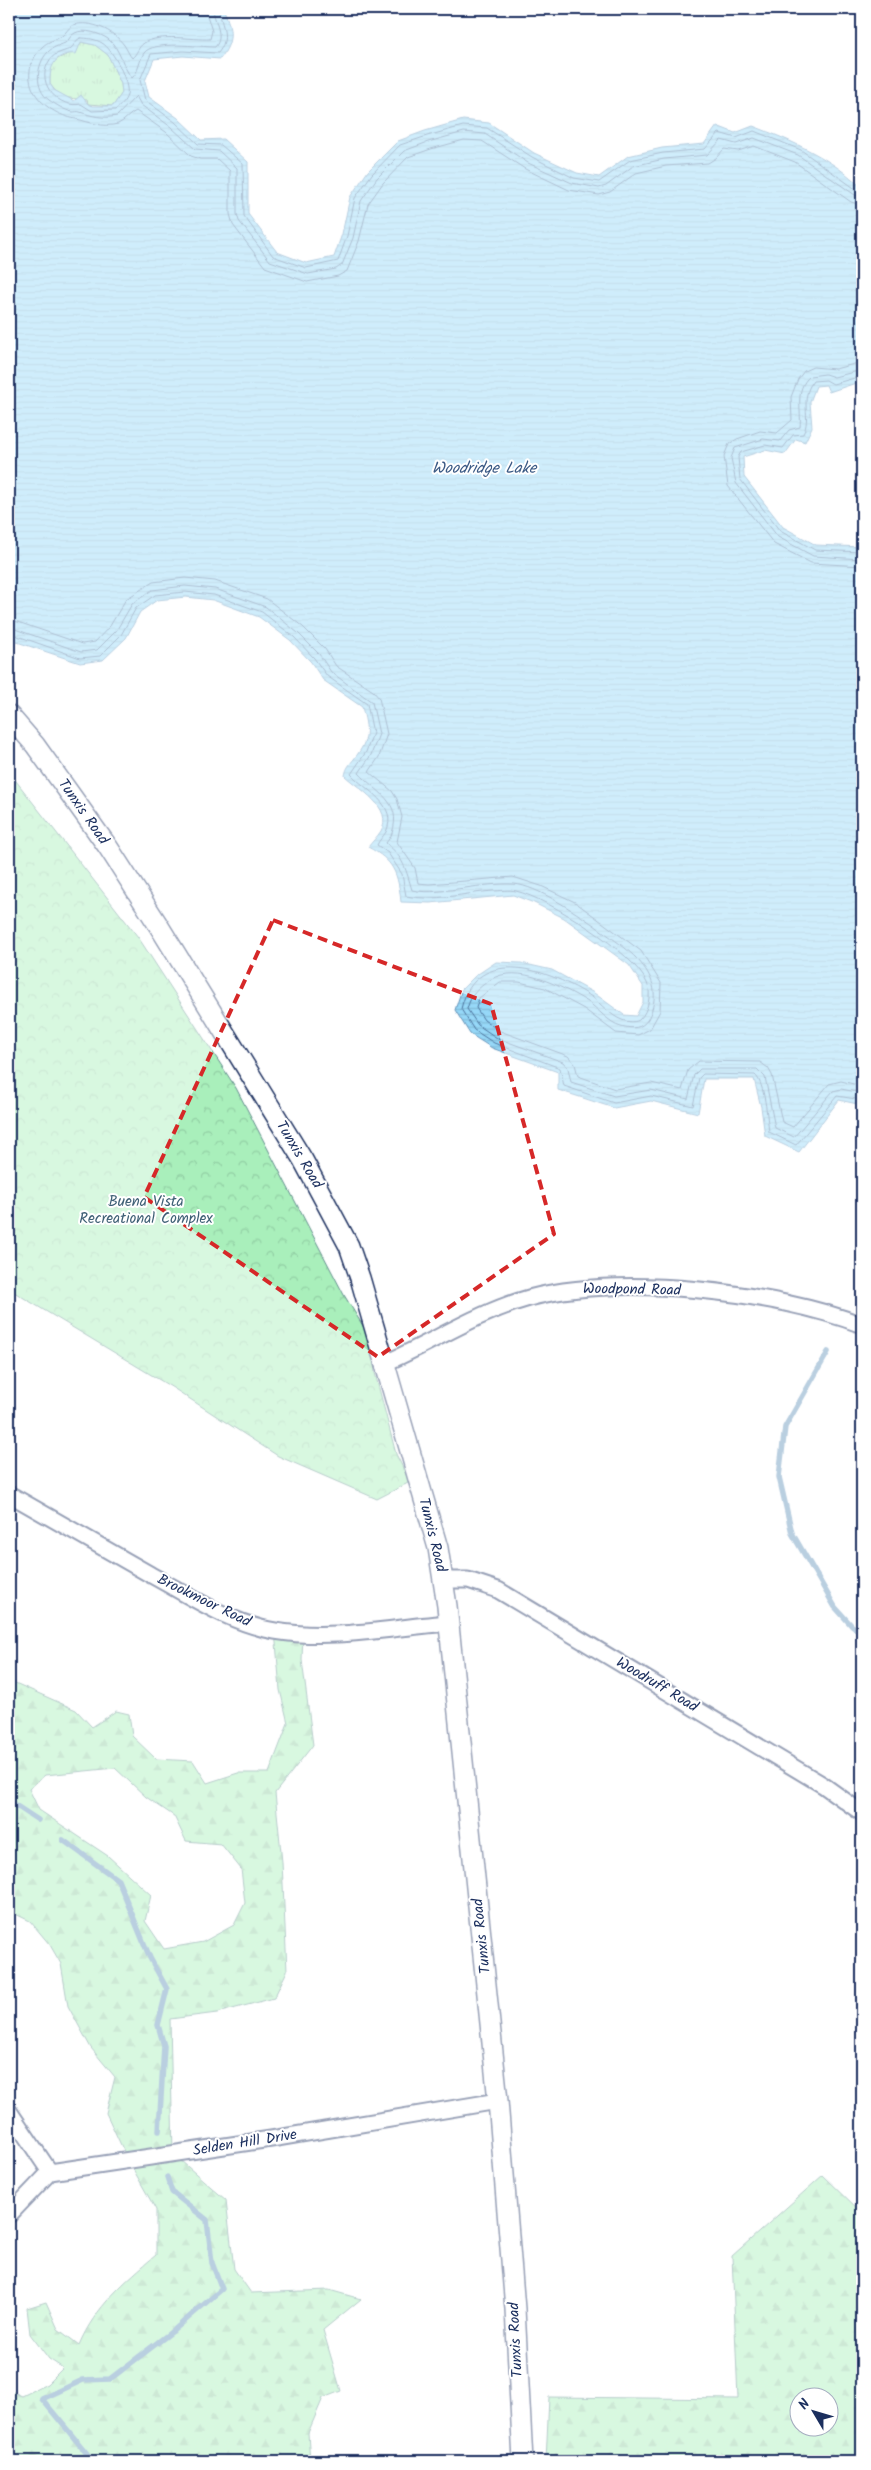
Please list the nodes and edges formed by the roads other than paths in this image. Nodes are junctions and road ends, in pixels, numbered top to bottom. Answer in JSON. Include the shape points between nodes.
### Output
{"nodes":[{"id":1,"x":9,"y":715,"type":"edge"},
{"id":2,"x":862,"y":1325,"type":"edge"},
{"id":3,"x":384,"y":1364,"type":"junction"},
{"id":4,"x":9,"y":1494,"type":"edge"},
{"id":5,"x":444,"y":1580,"type":"junction"},
{"id":6,"x":450,"y":1623,"type":"junction"},
{"id":7,"x":862,"y":1813,"type":"edge"},
{"id":8,"x":498,"y":2101,"type":"junction"},
{"id":9,"x":9,"y":2111,"type":"edge"},
{"id":10,"x":50,"y":2172,"type":"junction"},
{"id":11,"x":9,"y":2215,"type":"edge"},
{"id":12,"x":523,"y":2461,"type":"edge"}],
"edges":[{"from":1,"to":3,"type":"street","name":"Tunxis Road","via":[[35,745],[108,847],[303,1160],[349,1246]]},
{"from":2,"to":3,"type":"street","name":"Woodpond Road","via":[[796,1304],[753,1297],[656,1288],[578,1289],[529,1298],[494,1310]]},
{"from":3,"to":5,"type":"street","name":"Tunxis Road","via":[[428,1511]]},
{"from":4,"to":6,"type":"street","name":"Brookmoor Road","via":[[202,1603],[242,1622],[303,1634]]},
{"from":5,"to":6,"type":"street","name":"Tunxis Road"},
{"from":5,"to":7,"type":"street","name":"Woodruff Road","via":[[468,1580],[498,1590],[823,1785]]},
{"from":6,"to":8,"type":"street","name":"Tunxis Road"},
{"from":8,"to":10,"type":"street","name":"Selden Hill Drive"},
{"from":8,"to":12,"type":"street","name":"Tunxis Road","via":[[515,2309]]},
{"from":9,"to":10,"type":"street"},
{"from":10,"to":11,"type":"street"}]}
